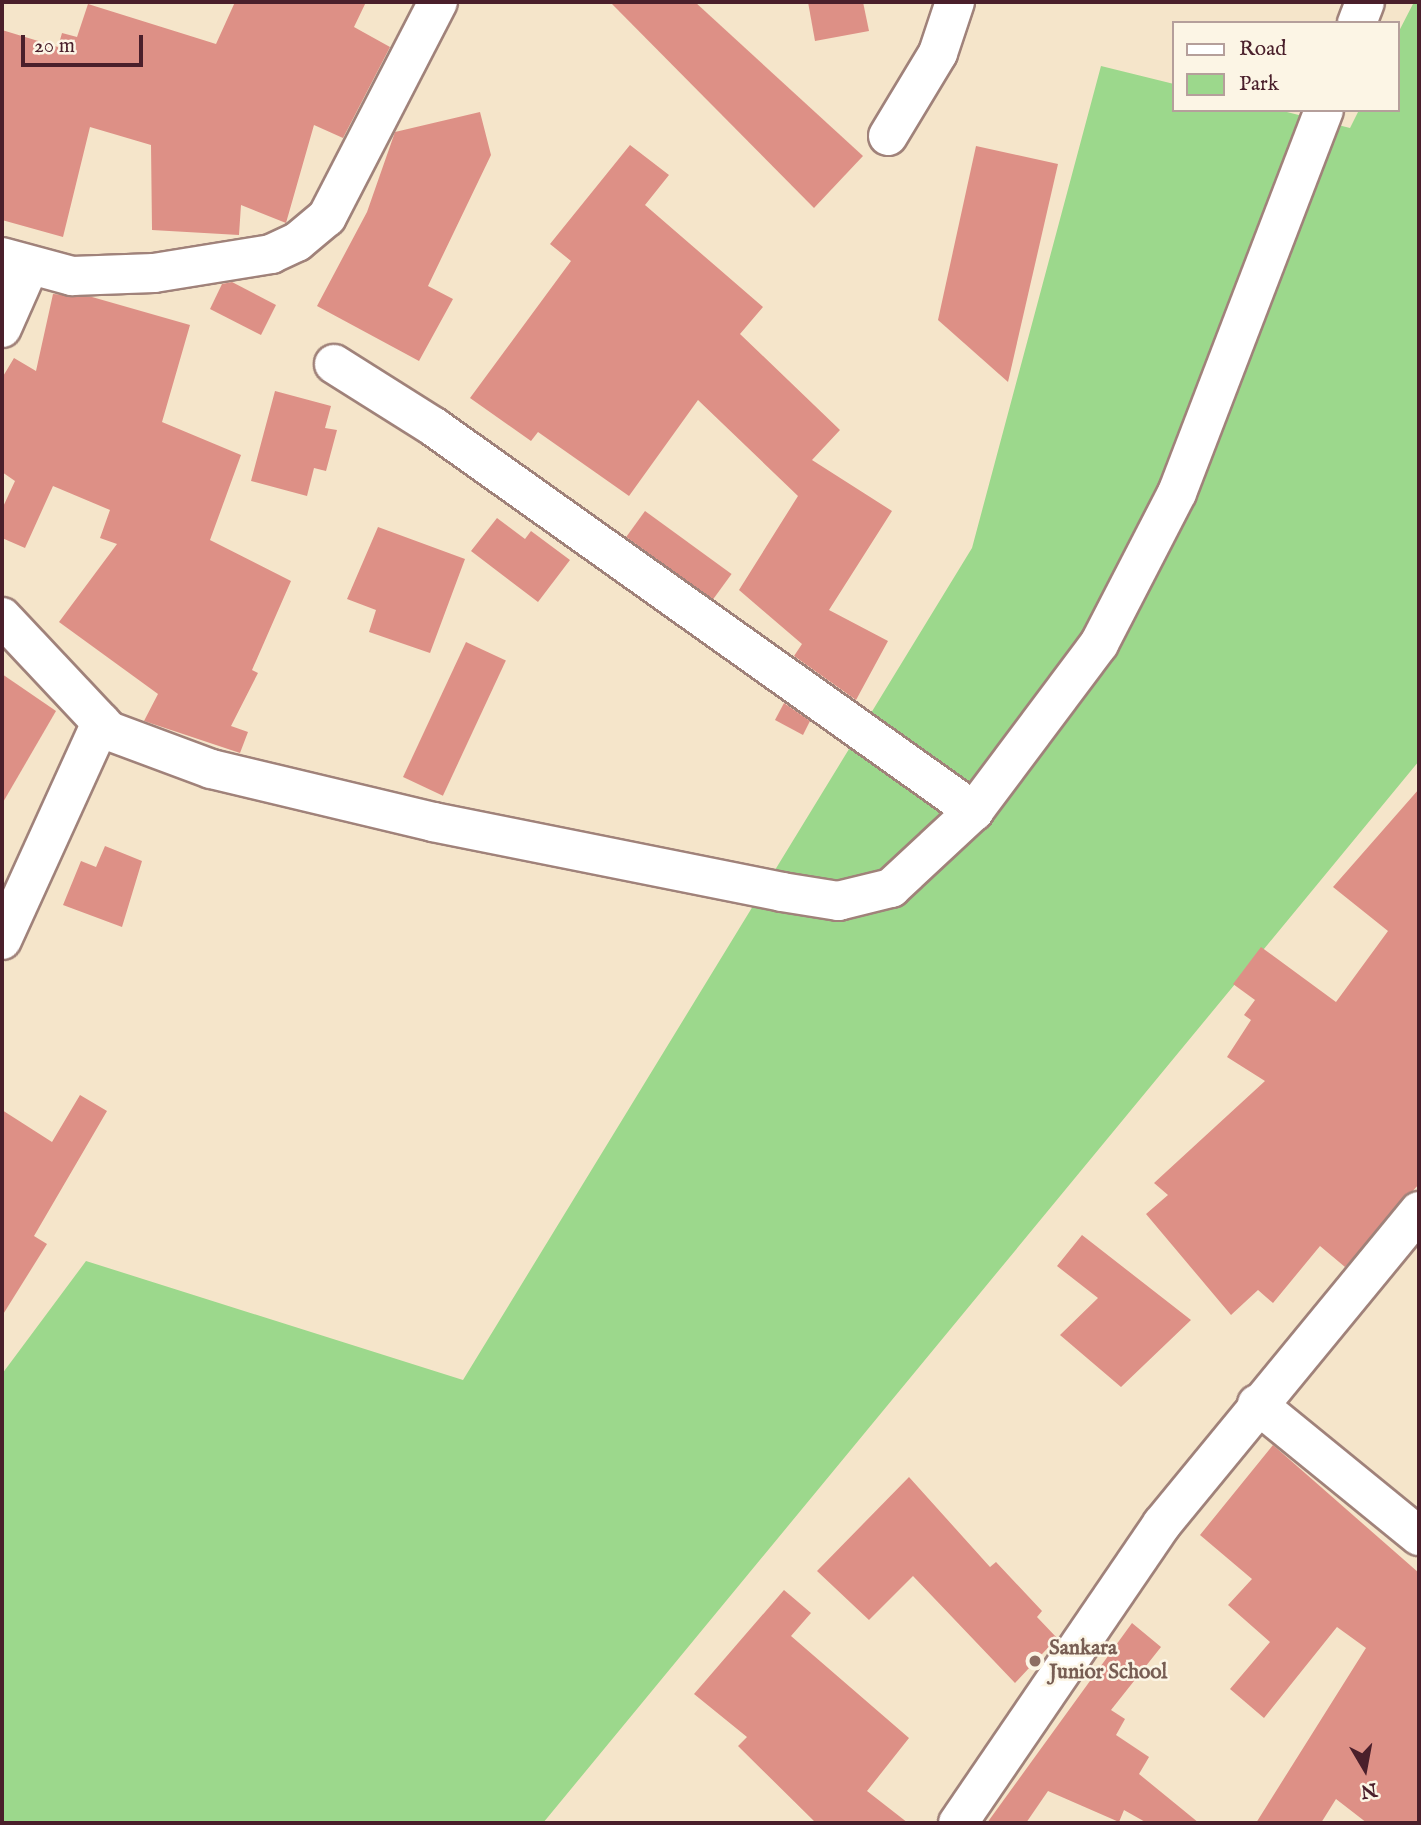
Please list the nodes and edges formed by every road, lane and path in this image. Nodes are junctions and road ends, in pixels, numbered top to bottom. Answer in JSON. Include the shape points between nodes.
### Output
{"nodes":[{"id":1,"x":438,"y":2,"type":"edge"},
{"id":2,"x":955,"y":2,"type":"edge"},
{"id":3,"x":1365,"y":2,"type":"edge"},
{"id":4,"x":1358,"y":21,"type":"edge"},
{"id":5,"x":1323,"y":112,"type":"edge"},
{"id":6,"x":888,"y":136,"type":"dead end"},
{"id":7,"x":15,"y":262,"type":"edge"},
{"id":8,"x":2,"y":328,"type":"edge"},
{"id":9,"x":334,"y":364,"type":"dead end"},
{"id":10,"x":2,"y":617,"type":"edge"},
{"id":11,"x":101,"y":723,"type":"junction"},
{"id":12,"x":974,"y":811,"type":"junction"},
{"id":13,"x":2,"y":940,"type":"edge"},
{"id":14,"x":1413,"y":1229,"type":"edge"},
{"id":15,"x":1257,"y":1404,"type":"junction"},
{"id":16,"x":1419,"y":1536,"type":"edge"},
{"id":17,"x":958,"y":1823,"type":"edge"}],
"edges":[{"from":1,"to":7,"type":"street","via":[[327,217],[297,242],[271,254],[154,274],[72,276]]},
{"from":2,"to":6,"type":"street","via":[[938,53]]},
{"from":3,"to":4,"type":"street"},
{"from":5,"to":12,"type":"street","via":[[1177,493],[1100,644]]},
{"from":7,"to":8,"type":"street"},
{"from":9,"to":12,"type":"street","via":[[433,427]]},
{"from":10,"to":11,"type":"street"},
{"from":11,"to":12,"type":"street","via":[[120,736],[211,769],[433,822],[838,901],[891,888]]},
{"from":11,"to":13,"type":"street"},
{"from":14,"to":15,"type":"street"},
{"from":15,"to":16,"type":"street"},
{"from":15,"to":17,"type":"street","via":[[1162,1524]]}]}
